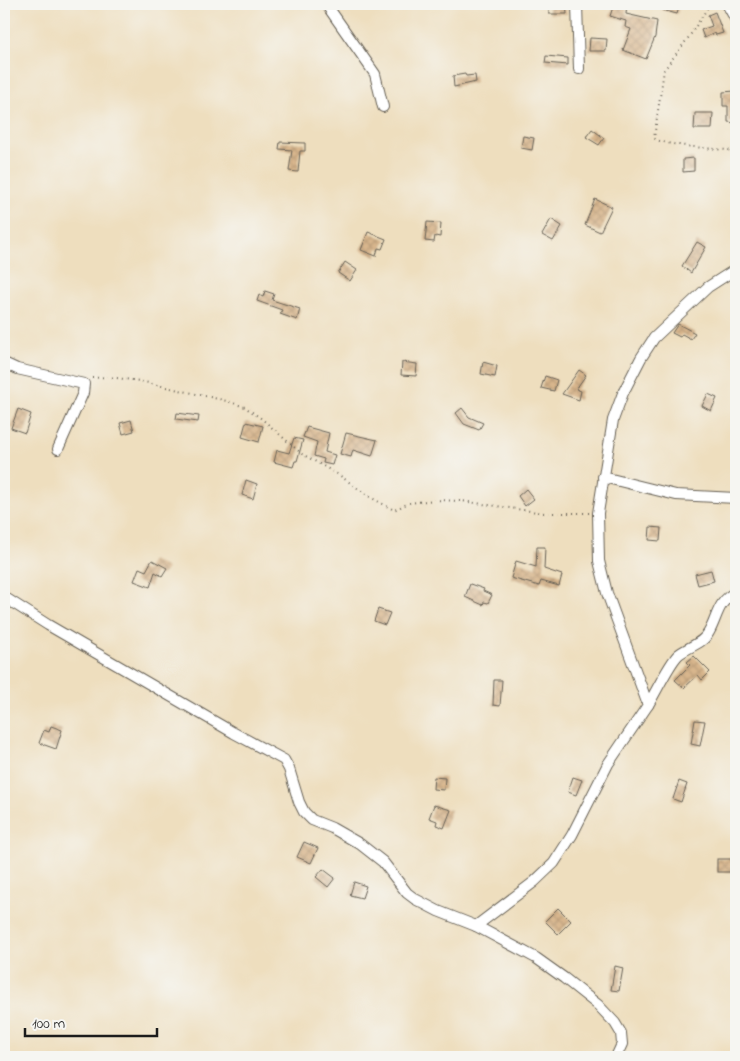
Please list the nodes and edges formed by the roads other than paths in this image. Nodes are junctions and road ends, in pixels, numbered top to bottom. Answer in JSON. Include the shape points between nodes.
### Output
{"nodes":[{"id":1,"x":326,"y":4,"type":"edge"},
{"id":2,"x":577,"y":4,"type":"edge"},
{"id":3,"x":727,"y":4,"type":"edge"},
{"id":4,"x":736,"y":20,"type":"edge"},
{"id":5,"x":579,"y":69,"type":"dead end"},
{"id":6,"x":383,"y":107,"type":"dead end"},
{"id":7,"x":736,"y":269,"type":"edge"},
{"id":8,"x":4,"y":363,"type":"edge"},
{"id":9,"x":58,"y":449,"type":"dead end"},
{"id":10,"x":604,"y":477,"type":"junction"},
{"id":11,"x":736,"y":498,"type":"edge"},
{"id":12,"x":736,"y":592,"type":"edge"},
{"id":13,"x":4,"y":597,"type":"edge"},
{"id":14,"x":648,"y":705,"type":"junction"},
{"id":15,"x":476,"y":926,"type":"junction"},
{"id":16,"x":616,"y":1057,"type":"edge"}],
"edges":[{"from":1,"to":6,"type":"street","via":[[375,74]]},
{"from":2,"to":5,"type":"street"},
{"from":3,"to":4,"type":"street"},
{"from":7,"to":10,"type":"street","via":[[708,287],[654,338],[641,358],[613,420]]},
{"from":8,"to":9,"type":"street","via":[[17,369],[84,384]]},
{"from":10,"to":11,"type":"street","via":[[676,495]]},
{"from":10,"to":14,"type":"street","via":[[598,513],[599,561],[607,593]]},
{"from":12,"to":14,"type":"street","via":[[717,611],[703,640],[672,662]]},
{"from":13,"to":15,"type":"street","via":[[284,760],[299,802],[312,820],[360,844],[383,862],[415,899]]},
{"from":14,"to":15,"type":"street","via":[[608,764],[554,863]]},
{"from":15,"to":16,"type":"street","via":[[536,958],[598,1005],[621,1033],[622,1044]]}]}
